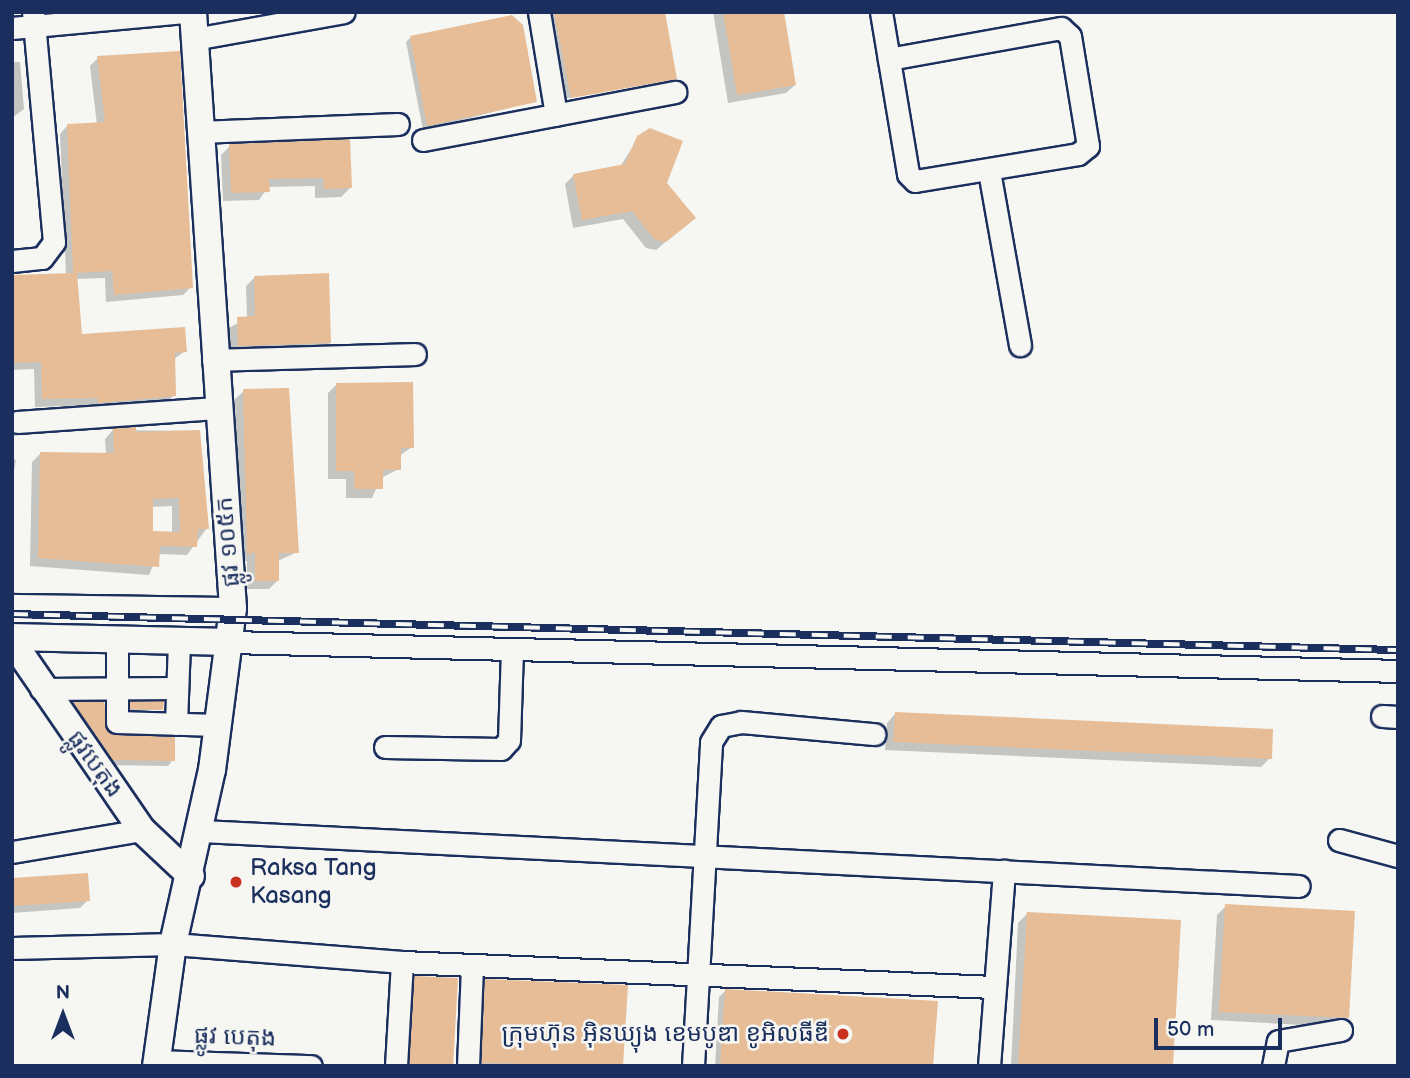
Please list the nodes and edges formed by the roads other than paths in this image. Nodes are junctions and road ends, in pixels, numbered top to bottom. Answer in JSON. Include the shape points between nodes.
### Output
{"nodes":[{"id":1,"x":184,"y":12,"type":"edge"},
{"id":2,"x":193,"y":12,"type":"edge"},
{"id":3,"x":344,"y":12,"type":"edge"},
{"id":4,"x":539,"y":12,"type":"edge"},
{"id":5,"x":881,"y":12,"type":"edge"},
{"id":6,"x":33,"y":19,"type":"edge"},
{"id":7,"x":12,"y":28,"type":"edge"},
{"id":8,"x":194,"y":39,"type":"junction"},
{"id":9,"x":889,"y":59,"type":"junction"},
{"id":10,"x":675,"y":92,"type":"dead end"},
{"id":11,"x":556,"y":115,"type":"junction"},
{"id":12,"x":398,"y":124,"type":"dead end"},
{"id":13,"x":200,"y":132,"type":"junction"},
{"id":14,"x":423,"y":140,"type":"dead end"},
{"id":15,"x":989,"y":171,"type":"junction"},
{"id":16,"x":12,"y":261,"type":"edge"},
{"id":17,"x":1020,"y":345,"type":"dead end"},
{"id":18,"x":415,"y":354,"type":"dead end"},
{"id":19,"x":213,"y":360,"type":"junction"},
{"id":20,"x":217,"y":408,"type":"junction"},
{"id":21,"x":17,"y":422,"type":"dead end"},
{"id":22,"x":12,"y":605,"type":"edge"},
{"id":23,"x":233,"y":608,"type":"junction"},
{"id":24,"x":12,"y":639,"type":"edge"},
{"id":25,"x":117,"y":639,"type":"junction"},
{"id":26,"x":179,"y":641,"type":"junction"},
{"id":27,"x":230,"y":642,"type":"junction"},
{"id":28,"x":512,"y":649,"type":"junction"},
{"id":29,"x":1398,"y":671,"type":"edge"},
{"id":30,"x":117,"y":688,"type":"junction"},
{"id":31,"x":177,"y":688,"type":"junction"},
{"id":32,"x":41,"y":689,"type":"junction"},
{"id":33,"x":176,"y":724,"type":"junction"},
{"id":34,"x":218,"y":725,"type":"junction"},
{"id":35,"x":874,"y":734,"type":"dead end"},
{"id":36,"x":385,"y":747,"type":"dead end"},
{"id":37,"x":142,"y":830,"type":"junction"},
{"id":38,"x":201,"y":831,"type":"junction"},
{"id":39,"x":1339,"y":841,"type":"dead end"},
{"id":40,"x":12,"y":852,"type":"edge"},
{"id":41,"x":705,"y":856,"type":"junction"},
{"id":42,"x":1398,"y":856,"type":"edge"},
{"id":43,"x":1004,"y":871,"type":"junction"},
{"id":44,"x":191,"y":876,"type":"junction"},
{"id":45,"x":1299,"y":886,"type":"dead end"},
{"id":46,"x":173,"y":944,"type":"junction"},
{"id":47,"x":12,"y":948,"type":"edge"},
{"id":48,"x":402,"y":961,"type":"junction"},
{"id":49,"x":472,"y":965,"type":"junction"},
{"id":50,"x":701,"y":975,"type":"junction"},
{"id":51,"x":994,"y":987,"type":"junction"},
{"id":52,"x":1340,"y":1030,"type":"dead end"},
{"id":53,"x":157,"y":1063,"type":"edge"},
{"id":54,"x":311,"y":1066,"type":"edge"},
{"id":55,"x":396,"y":1066,"type":"edge"},
{"id":56,"x":468,"y":1066,"type":"edge"},
{"id":57,"x":693,"y":1066,"type":"edge"},
{"id":58,"x":989,"y":1066,"type":"edge"},
{"id":59,"x":1273,"y":1066,"type":"edge"}],
"edges":[{"from":1,"to":6,"type":"street"},
{"from":2,"to":8,"type":"main road","name":"ផ្លូវ ១០៥ក"},
{"from":3,"to":8,"type":"street"},
{"from":4,"to":11,"type":"street"},
{"from":5,"to":9,"type":"street"},
{"from":6,"to":7,"type":"street"},
{"from":6,"to":16,"type":"street","via":[[54,242],[42,258]]},
{"from":8,"to":13,"type":"main road","name":"ផ្លូវ ១០៥ក"},
{"from":9,"to":15,"type":"street","via":[[908,174],[924,184]]},
{"from":9,"to":15,"type":"street","via":[[1058,28],[1067,32],[1088,146],[1078,154]]},
{"from":10,"to":11,"type":"street"},
{"from":11,"to":14,"type":"street"},
{"from":12,"to":13,"type":"street"},
{"from":13,"to":19,"type":"main road","name":"ផ្លូវ ១០៥ក"},
{"from":15,"to":17,"type":"street"},
{"from":18,"to":19,"type":"street"},
{"from":19,"to":20,"type":"main road","name":"ផ្លូវ ១០៥ក"},
{"from":20,"to":21,"type":"street"},
{"from":20,"to":23,"type":"main road","name":"ផ្លូវ ១០៥ក"},
{"from":22,"to":23,"type":"street"},
{"from":23,"to":27,"type":"main road","name":"ផ្លូវ ១០៥ក"},
{"from":24,"to":25,"type":"main road","name":"ផ្លូវបេតុង"},
{"from":24,"to":32,"type":"main road","name":"ផ្លូវបេតុង"},
{"from":25,"to":26,"type":"main road","name":"ផ្លូវបេតុង"},
{"from":25,"to":30,"type":"street"},
{"from":26,"to":27,"type":"main road","name":"ផ្លូវបេតុង"},
{"from":26,"to":31,"type":"street"},
{"from":27,"to":28,"type":"street"},
{"from":27,"to":34,"type":"main road","name":"ផ្លូវ ១០៥ក"},
{"from":28,"to":29,"type":"street"},
{"from":28,"to":36,"type":"street","via":[[509,740],[501,749]]},
{"from":30,"to":31,"type":"street"},
{"from":30,"to":32,"type":"street"},
{"from":30,"to":33,"type":"street","via":[[117,722]]},
{"from":31,"to":33,"type":"street"},
{"from":32,"to":37,"type":"main road","name":"ផ្លូវបេតុង"},
{"from":33,"to":34,"type":"street"},
{"from":34,"to":38,"type":"main road","name":"ផ្លូវ ១០៥ក"},
{"from":35,"to":41,"type":"street","via":[[740,722],[721,726],[711,742]]},
{"from":37,"to":40,"type":"street"},
{"from":37,"to":44,"type":"main road","name":"ផ្លូវបេតុង"},
{"from":38,"to":41,"type":"street"},
{"from":38,"to":44,"type":"main road","name":"ផ្លូវ ១០៥ក"},
{"from":39,"to":42,"type":"street"},
{"from":41,"to":43,"type":"street"},
{"from":41,"to":50,"type":"street"},
{"from":43,"to":45,"type":"street"},
{"from":43,"to":51,"type":"street"},
{"from":44,"to":46,"type":"main road","name":"ផ្លូវ ១០៥ក"},
{"from":46,"to":47,"type":"street"},
{"from":46,"to":48,"type":"street"},
{"from":46,"to":53,"type":"main road","name":"ផ្លូវ ១០៥ក"},
{"from":48,"to":49,"type":"street"},
{"from":48,"to":55,"type":"street"},
{"from":49,"to":50,"type":"street"},
{"from":49,"to":56,"type":"street"},
{"from":50,"to":51,"type":"street"},
{"from":50,"to":57,"type":"street"},
{"from":51,"to":58,"type":"street"},
{"from":52,"to":59,"type":"street","via":[[1278,1041]]},
{"from":53,"to":54,"type":"street","name":"ផ្លូវ បេតុង"}]}
